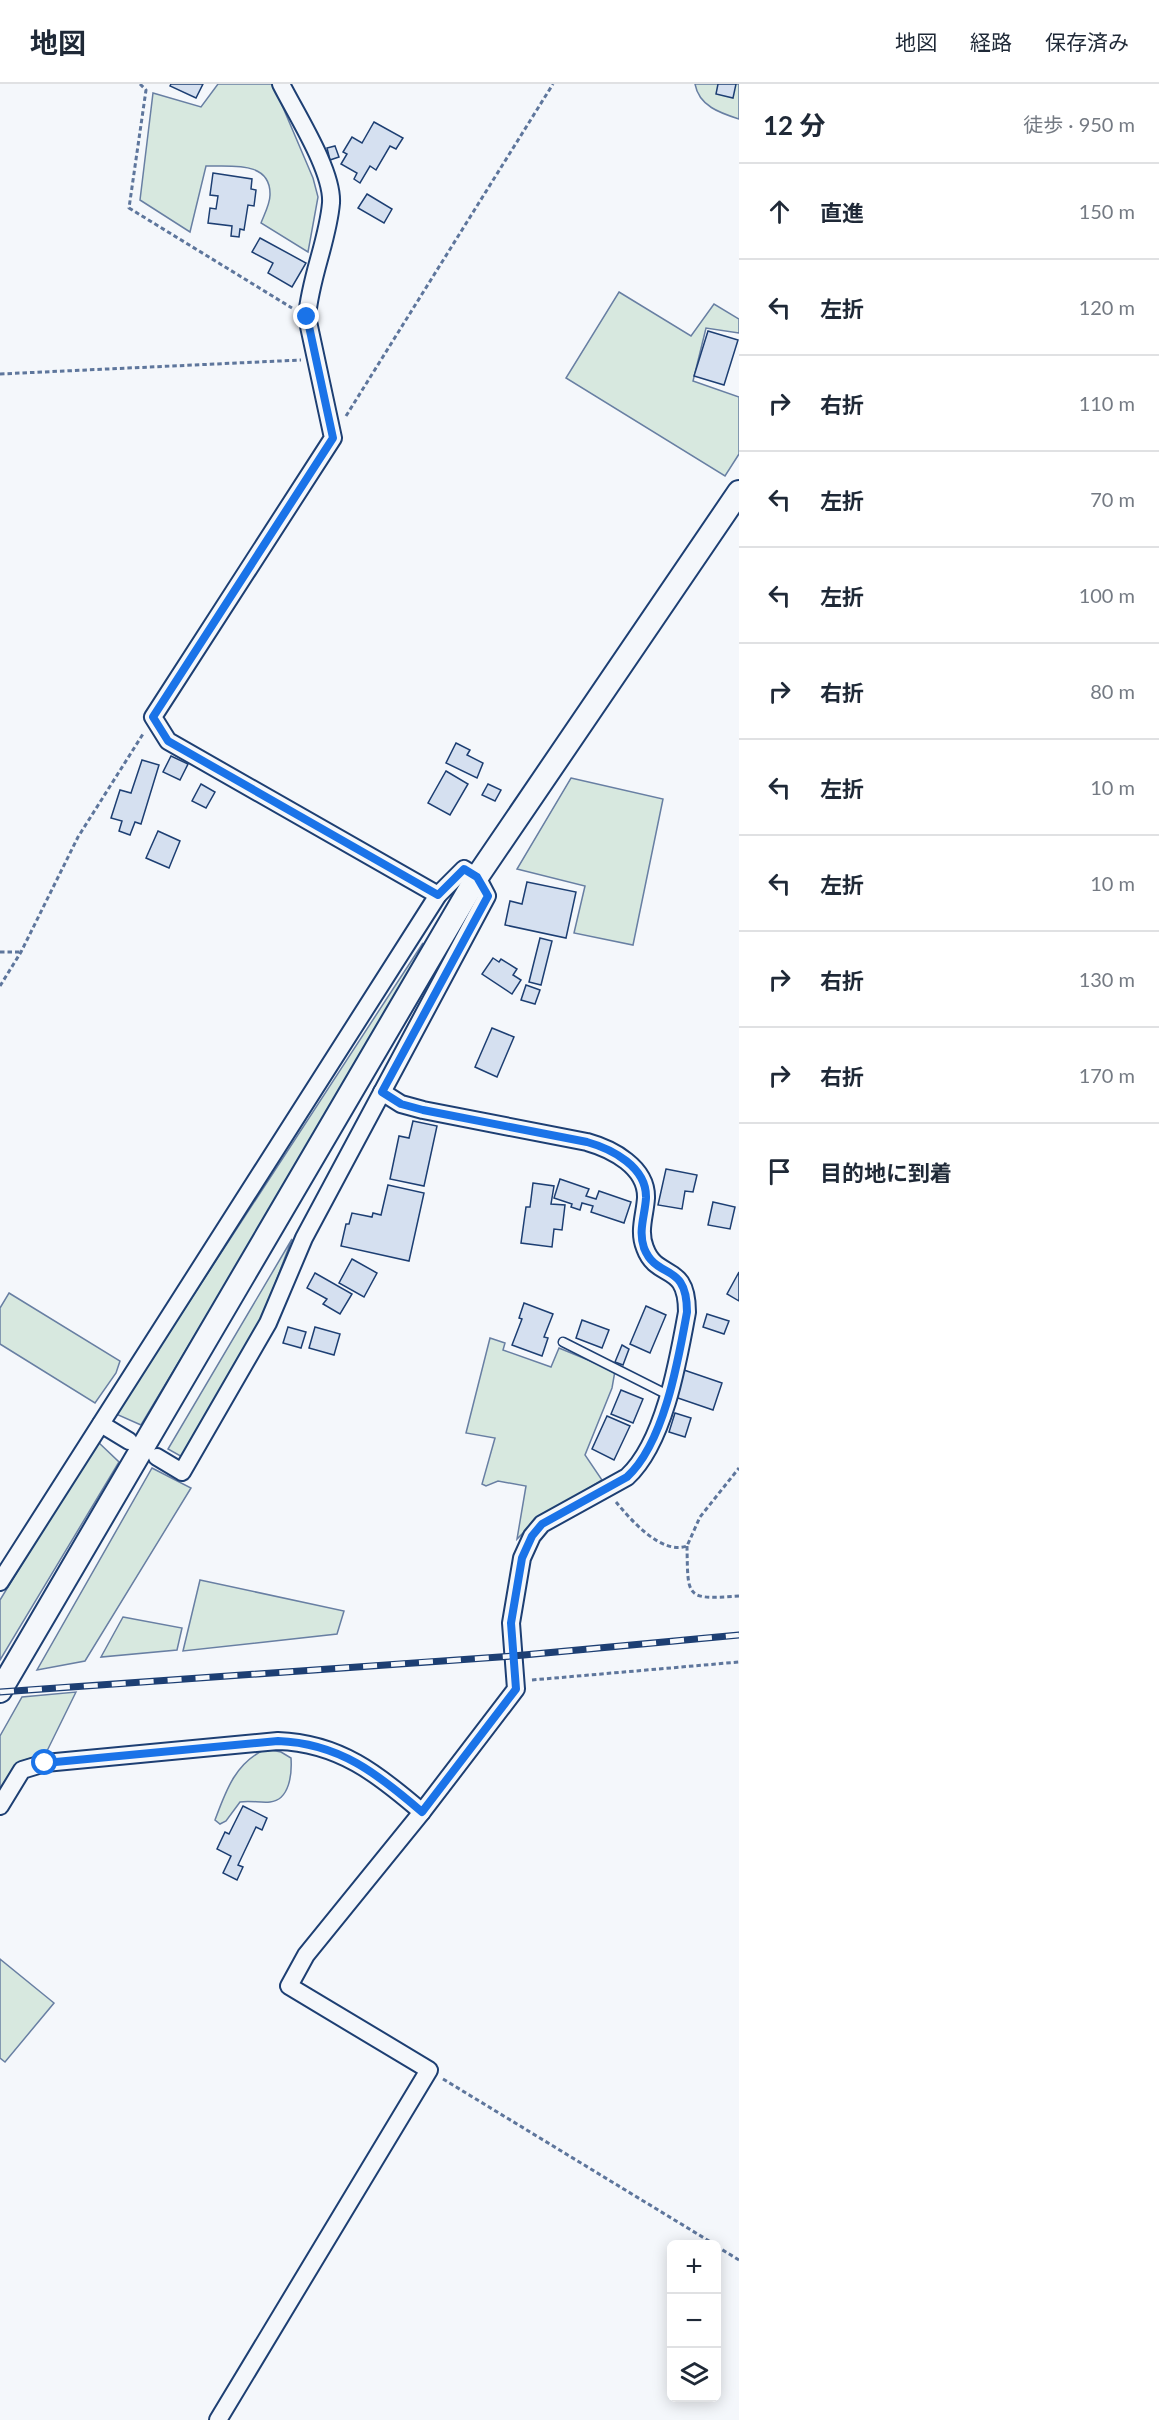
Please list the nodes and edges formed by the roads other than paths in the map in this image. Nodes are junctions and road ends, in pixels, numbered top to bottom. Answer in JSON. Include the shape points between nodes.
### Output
{"nodes":[{"id":1,"x":281,"y":84,"type":"edge"},
{"id":2,"x":739,"y":492,"type":"edge"},
{"id":3,"x":477,"y":877,"type":"junction"},
{"id":4,"x":438,"y":895,"type":"junction"},
{"id":5,"x":382,"y":1092,"type":"junction"},
{"id":6,"x":563,"y":1342,"type":"dead end"},
{"id":7,"x":668,"y":1395,"type":"junction"},
{"id":8,"x":100,"y":1424,"type":"junction"},
{"id":9,"x":129,"y":1441,"type":"dead end"},
{"id":10,"x":157,"y":1457,"type":"dead end"},
{"id":11,"x":0,"y":1582,"type":"edge"},
{"id":12,"x":0,"y":1691,"type":"edge"},
{"id":13,"x":0,"y":1806,"type":"edge"},
{"id":14,"x":422,"y":1812,"type":"junction"},
{"id":15,"x":218,"y":2420,"type":"edge"}],
"edges":[{"from":1,"to":4,"type":"street","via":[[325,172],[331,202],[307,317],[333,438],[153,717],[168,741]]},
{"from":2,"to":3,"type":"street"},
{"from":3,"to":4,"type":"street","via":[[464,869]]},
{"from":3,"to":5,"type":"street","via":[[488,896]]},
{"from":3,"to":12,"type":"street"},
{"from":4,"to":8,"type":"street"},
{"from":5,"to":7,"type":"street","via":[[401,1104],[423,1110],[587,1142],[608,1148],[627,1161],[641,1179],[646,1196],[641,1227],[644,1246],[649,1257],[678,1277],[687,1299],[682,1340]]},
{"from":5,"to":10,"type":"street","via":[[304,1238],[268,1323],[182,1472]]},
{"from":6,"to":7,"type":"lane"},
{"from":7,"to":14,"type":"street","via":[[652,1444],[639,1466],[627,1477],[542,1524],[526,1547],[511,1623],[516,1689]]},
{"from":8,"to":9,"type":"street"},
{"from":8,"to":11,"type":"street"},
{"from":13,"to":14,"type":"street","via":[[22,1770],[38,1765],[298,1741],[352,1759]]},
{"from":14,"to":15,"type":"street","via":[[306,1955],[289,1986],[429,2070]]}]}
